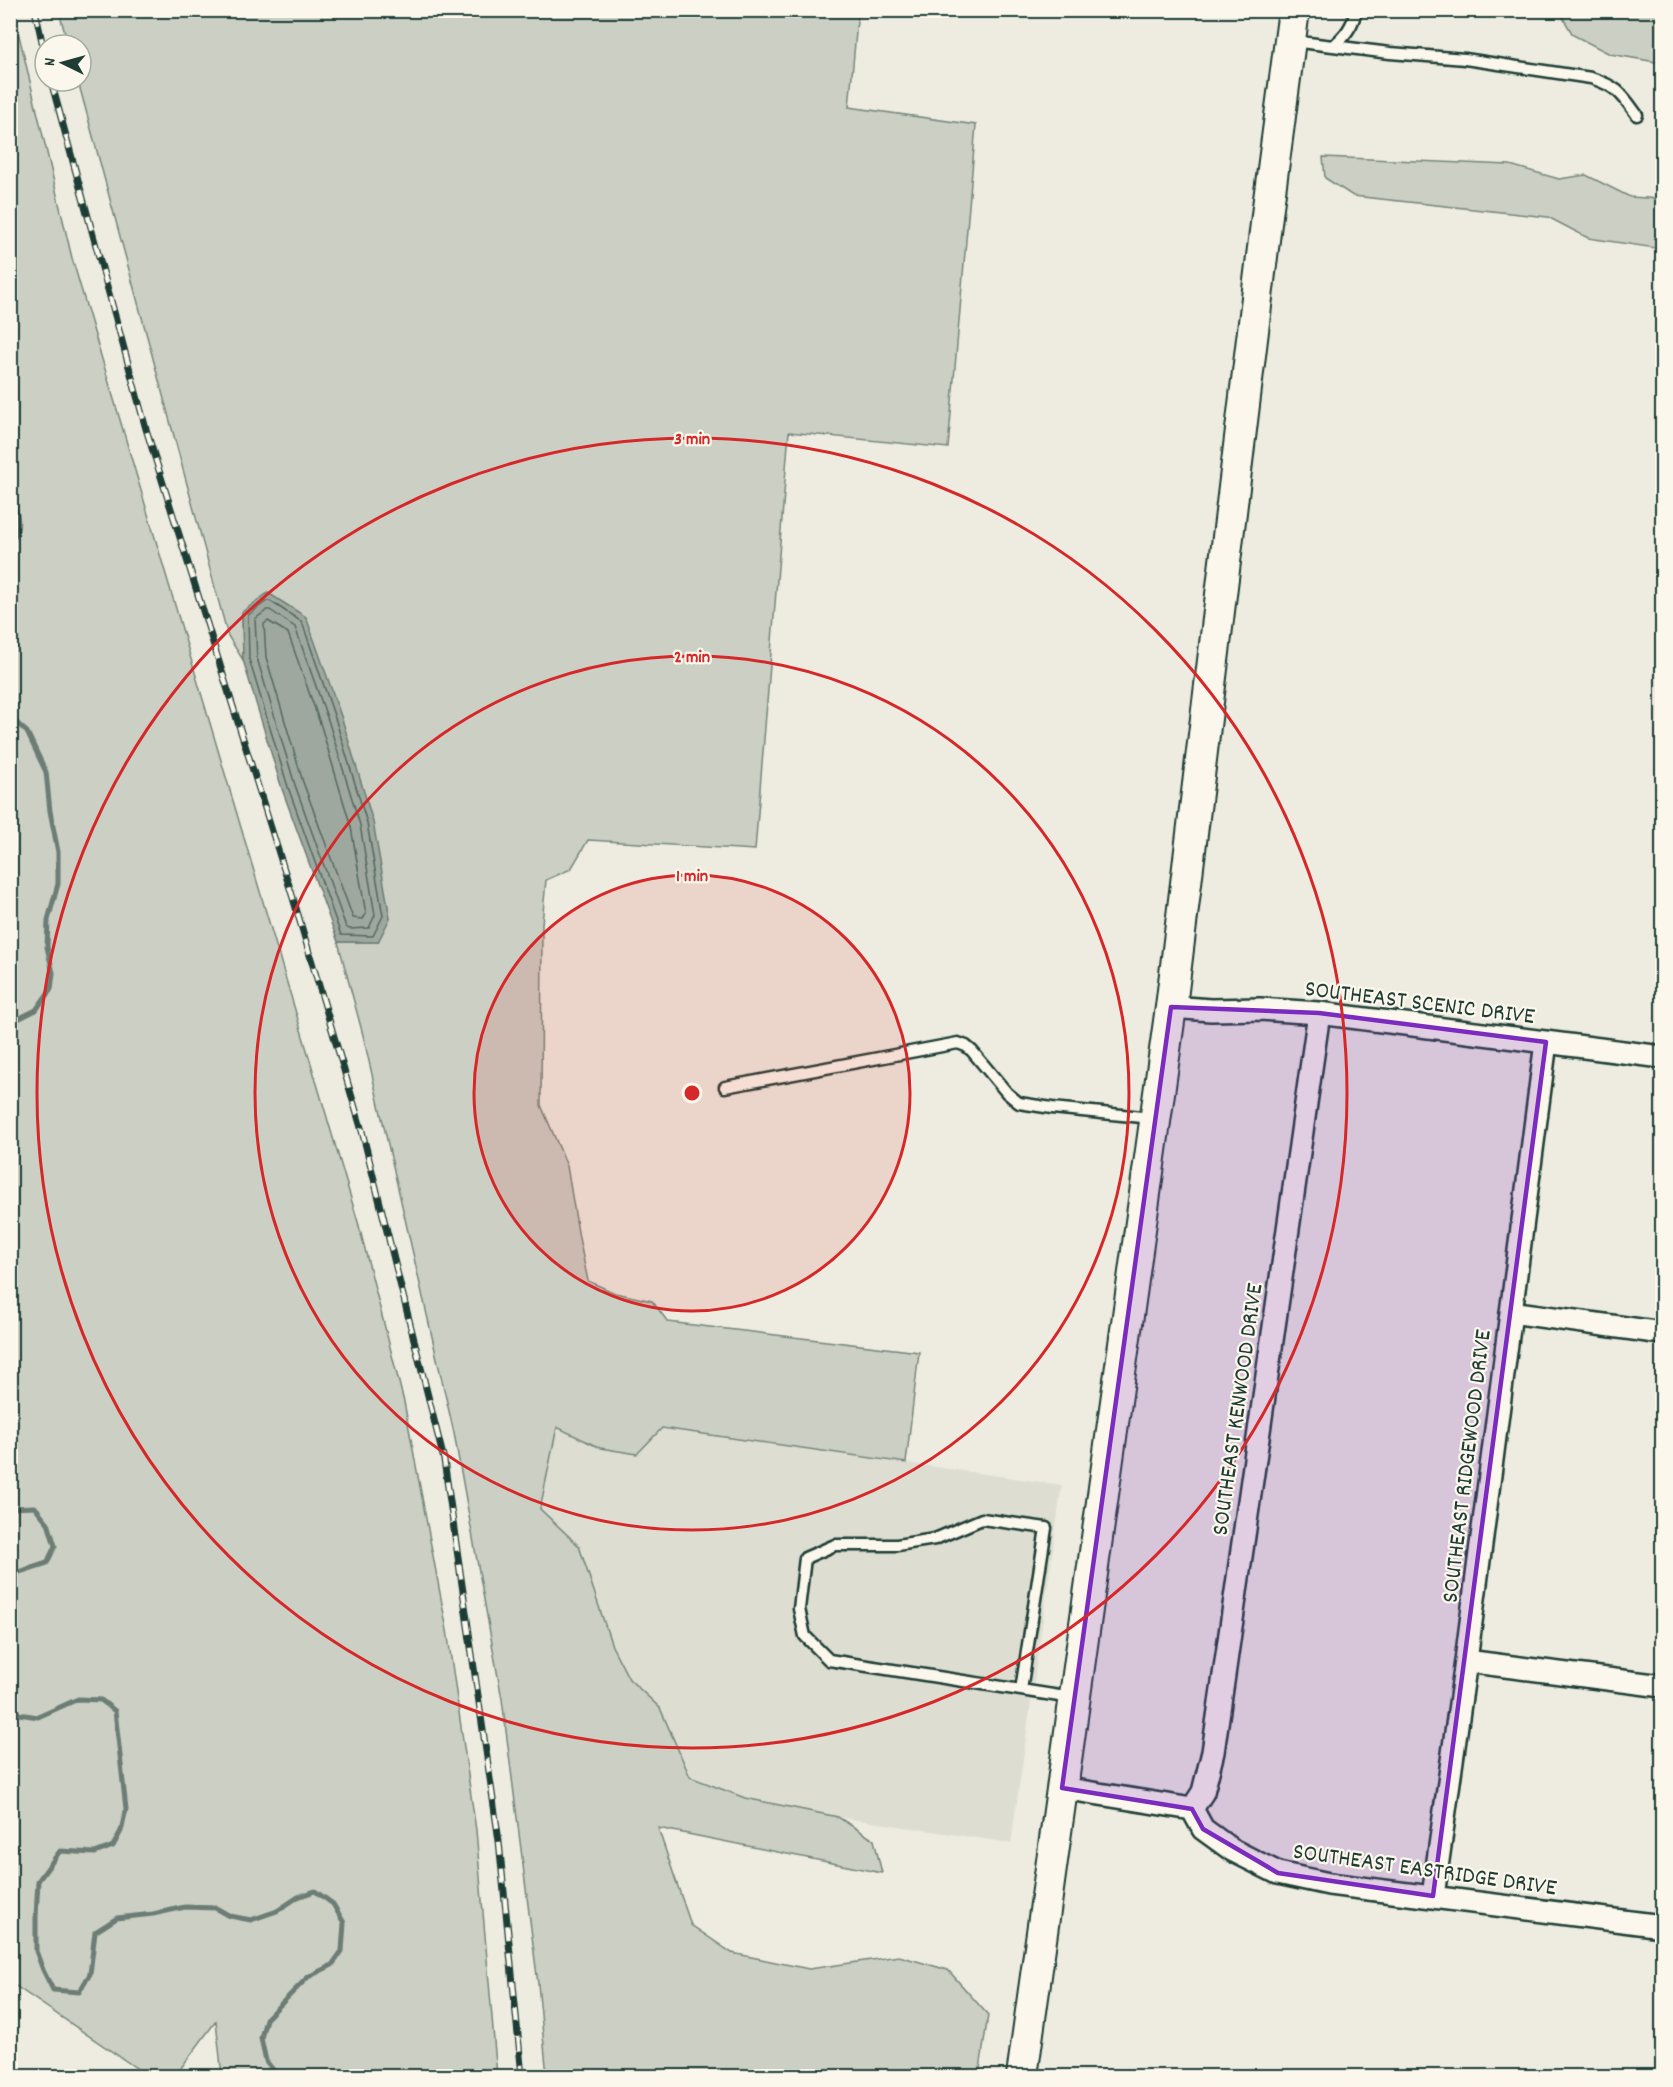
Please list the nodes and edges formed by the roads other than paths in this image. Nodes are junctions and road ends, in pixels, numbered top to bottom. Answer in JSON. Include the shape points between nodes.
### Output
{"nodes":[{"id":1,"x":1294,"y":10,"type":"edge"},
{"id":2,"x":1356,"y":10,"type":"edge"},
{"id":3,"x":1290,"y":40,"type":"junction"},
{"id":4,"x":1333,"y":46,"type":"junction"},
{"id":5,"x":1637,"y":115,"type":"dead end"},
{"id":6,"x":1171,"y":1007,"type":"junction"},
{"id":7,"x":1319,"y":1013,"type":"junction"},
{"id":8,"x":1546,"y":1042,"type":"junction"},
{"id":9,"x":1662,"y":1057,"type":"edge"},
{"id":10,"x":725,"y":1087,"type":"dead end"},
{"id":11,"x":1156,"y":1118,"type":"junction"},
{"id":12,"x":1511,"y":1312,"type":"junction"},
{"id":13,"x":1662,"y":1332,"type":"edge"},
{"id":14,"x":1466,"y":1661,"type":"junction"},
{"id":15,"x":1662,"y":1686,"type":"edge"},
{"id":16,"x":1021,"y":1690,"type":"junction"},
{"id":17,"x":1075,"y":1698,"type":"junction"},
{"id":18,"x":1062,"y":1788,"type":"junction"},
{"id":19,"x":1192,"y":1809,"type":"junction"},
{"id":20,"x":1433,"y":1896,"type":"junction"},
{"id":21,"x":1662,"y":1926,"type":"edge"},
{"id":22,"x":1022,"y":2076,"type":"edge"}],
"edges":[{"from":1,"to":3,"type":"main road"},
{"from":2,"to":4,"type":"lane","via":[[1350,28]]},
{"from":3,"to":4,"type":"lane"},
{"from":3,"to":6,"type":"main road"},
{"from":4,"to":5,"type":"lane","via":[[1465,59],[1591,78],[1619,91]]},
{"from":6,"to":7,"type":"street","name":"SOUTHEAST SCENIC DRIVE"},
{"from":6,"to":11,"type":"main road"},
{"from":7,"to":8,"type":"street","name":"SOUTHEAST SCENIC DRIVE"},
{"from":7,"to":19,"type":"street","name":"SOUTHEAST KENWOOD DRIVE","via":[[1213,1752],[1203,1792]]},
{"from":8,"to":9,"type":"street","name":"SOUTHEAST SCENIC DRIVE"},
{"from":8,"to":12,"type":"street","name":"SOUTHEAST RIDGEWOOD DRIVE"},
{"from":10,"to":11,"type":"lane","via":[[958,1043],[972,1051],[1019,1103]]},
{"from":11,"to":17,"type":"main road"},
{"from":12,"to":13,"type":"street"},
{"from":12,"to":14,"type":"street","name":"SOUTHEAST RIDGEWOOD DRIVE"},
{"from":14,"to":15,"type":"street"},
{"from":14,"to":20,"type":"street","name":"SOUTHEAST RIDGEWOOD DRIVE"},
{"from":16,"to":16,"type":"lane","via":[[829,1660],[805,1636],[799,1609],[805,1558],[835,1545],[897,1545],[935,1539],[982,1519],[1046,1528]]},
{"from":16,"to":17,"type":"lane"},
{"from":17,"to":18,"type":"main road"},
{"from":18,"to":19,"type":"street"},
{"from":18,"to":22,"type":"main road"},
{"from":19,"to":20,"type":"street","name":"SOUTHEAST EASTRIDGE DRIVE","via":[[1203,1829],[1232,1850],[1278,1873],[1329,1884]]},
{"from":20,"to":21,"type":"street","name":"SOUTHEAST EASTRIDGE DRIVE"}]}
